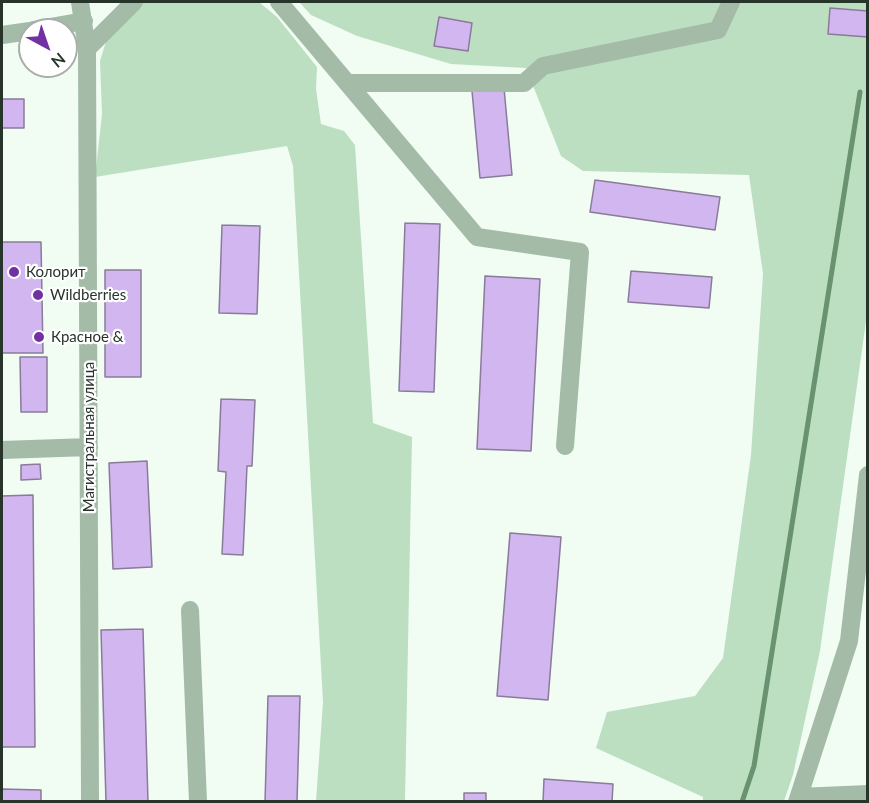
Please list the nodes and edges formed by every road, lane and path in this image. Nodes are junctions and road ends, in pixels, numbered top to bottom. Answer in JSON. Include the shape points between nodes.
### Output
{"nodes":[{"id":1,"x":80,"y":2,"type":"edge"},
{"id":2,"x":134,"y":2,"type":"edge"},
{"id":3,"x":279,"y":2,"type":"edge"},
{"id":4,"x":731,"y":2,"type":"edge"},
{"id":5,"x":84,"y":21,"type":"junction"},
{"id":6,"x":78,"y":22,"type":"edge"},
{"id":7,"x":18,"y":32,"type":"edge"},
{"id":8,"x":2,"y":35,"type":"edge"},
{"id":9,"x":87,"y":49,"type":"junction"},
{"id":10,"x":347,"y":83,"type":"junction"},
{"id":11,"x":565,"y":446,"type":"dead end"},
{"id":12,"x":89,"y":447,"type":"junction"},
{"id":13,"x":2,"y":450,"type":"edge"},
{"id":14,"x":867,"y":475,"type":"edge"},
{"id":15,"x":865,"y":524,"type":"edge"},
{"id":16,"x":190,"y":610,"type":"dead end"},
{"id":17,"x":867,"y":794,"type":"edge"},
{"id":18,"x":798,"y":799,"type":"edge"},
{"id":19,"x":90,"y":801,"type":"edge"},
{"id":20,"x":198,"y":801,"type":"edge"}],
"edges":[{"from":1,"to":5,"type":"street","name":"Магистральная улица"},
{"from":2,"to":9,"type":"street"},
{"from":3,"to":10,"type":"street"},
{"from":4,"to":10,"type":"street","via":[[718,30],[543,66],[524,83]]},
{"from":5,"to":6,"type":"street"},
{"from":5,"to":9,"type":"street","name":"Магистральная улица"},
{"from":7,"to":8,"type":"street"},
{"from":9,"to":12,"type":"street","name":"Магистральная улица"},
{"from":10,"to":11,"type":"street","via":[[477,237],[580,252]]},
{"from":12,"to":13,"type":"street"},
{"from":12,"to":19,"type":"street","name":"Магистральная улица"},
{"from":14,"to":15,"type":"street"},
{"from":15,"to":18,"type":"street","via":[[849,641]]},
{"from":16,"to":20,"type":"street"},
{"from":17,"to":18,"type":"street"}]}
